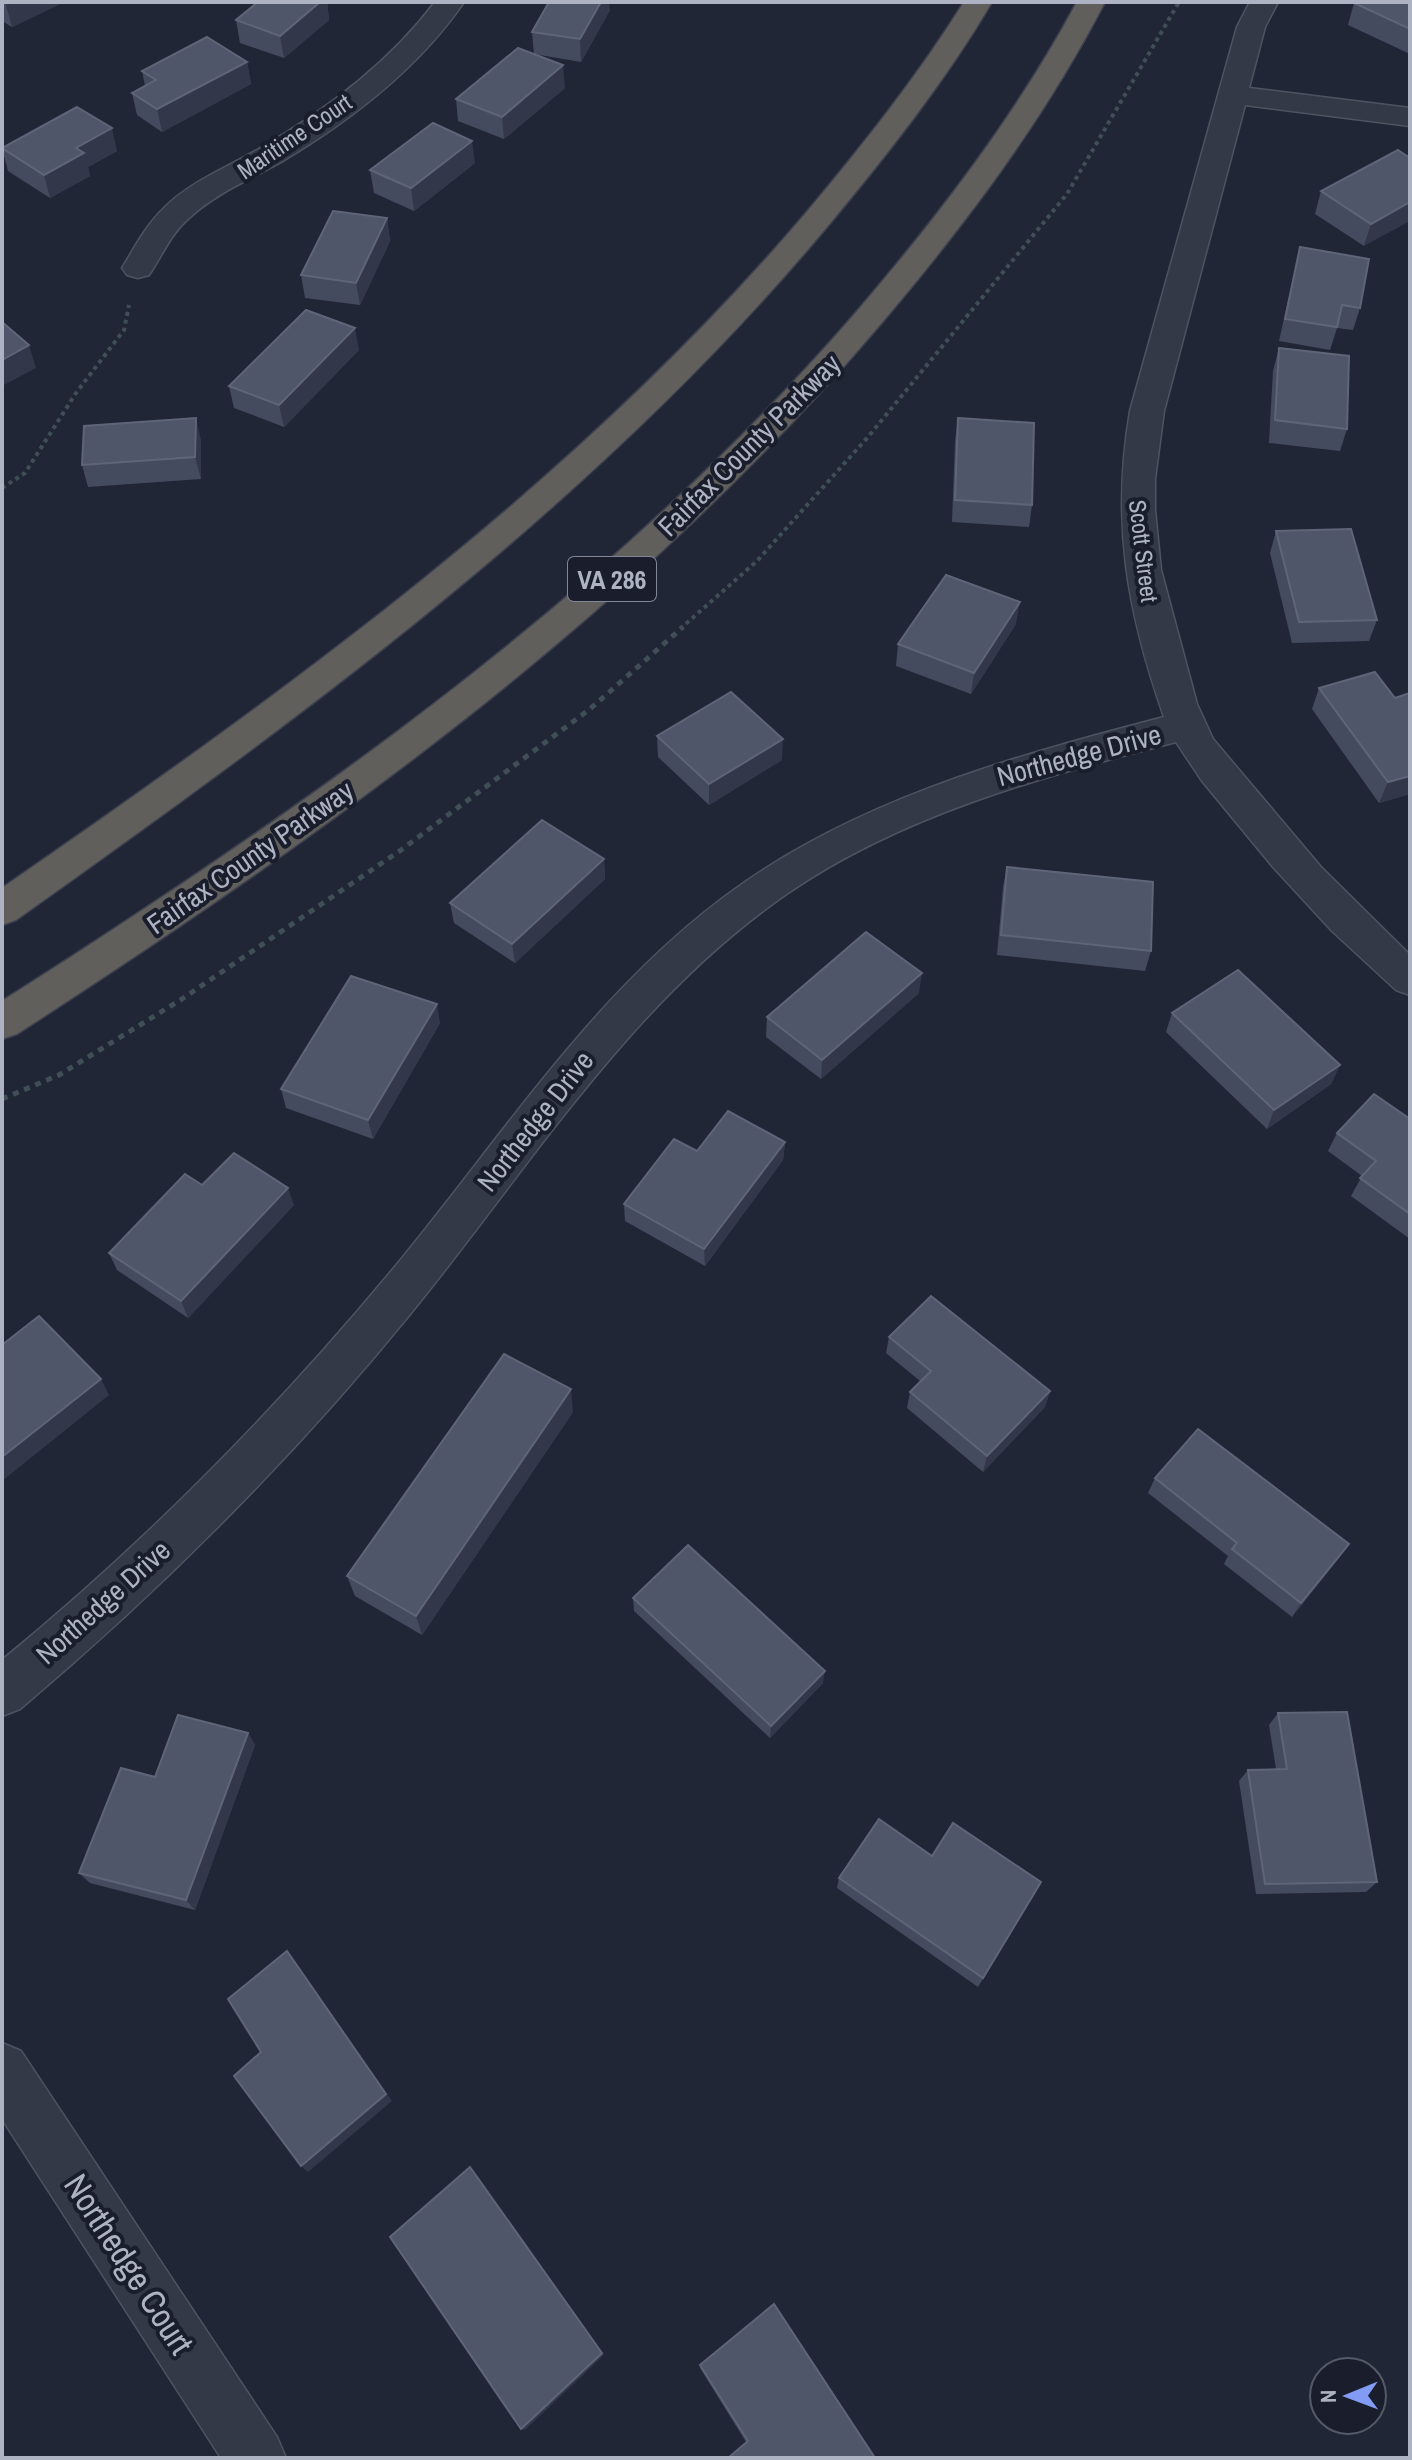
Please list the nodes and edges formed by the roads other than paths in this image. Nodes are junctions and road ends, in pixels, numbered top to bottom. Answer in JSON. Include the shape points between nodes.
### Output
{"nodes":[{"id":1,"x":450,"y":2,"type":"edge"},
{"id":2,"x":978,"y":2,"type":"edge"},
{"id":3,"x":1091,"y":2,"type":"edge"},
{"id":4,"x":1264,"y":2,"type":"edge"},
{"id":5,"x":1234,"y":95,"type":"junction"},
{"id":6,"x":1410,"y":117,"type":"edge"},
{"id":7,"x":138,"y":268,"type":"road end"},
{"id":8,"x":1186,"y":725,"type":"junction"},
{"id":9,"x":2,"y":909,"type":"edge"},
{"id":10,"x":1410,"y":979,"type":"edge"},
{"id":11,"x":2,"y":1022,"type":"edge"},
{"id":12,"x":2,"y":1692,"type":"edge"},
{"id":13,"x":2,"y":2070,"type":"edge"},
{"id":14,"x":256,"y":2458,"type":"edge"}],
"edges":[{"from":1,"to":7,"type":"street","name":"Maritime Court","via":[[403,55],[344,105],[164,225]]},
{"from":2,"to":9,"type":"highway","via":[[891,129],[827,210],[752,295],[627,421],[541,500],[307,691]]},
{"from":3,"to":11,"type":"highway","name":"Fairfax County Parkway","number":"VA 286","via":[[1045,84],[940,232],[844,348],[682,517],[562,624],[437,724],[288,834]]},
{"from":4,"to":5,"type":"street","name":"Scott Street","via":[[1251,27]]},
{"from":5,"to":6,"type":"street"},
{"from":5,"to":8,"type":"street","name":"Scott Street","via":[[1137,461],[1135,514],[1142,574]]},
{"from":8,"to":10,"type":"street","name":"Scott Street","via":[[1215,771],[1295,867]]},
{"from":8,"to":12,"type":"street","name":"Northedge Drive","via":[[981,782],[886,821],[779,879],[687,948],[611,1023],[328,1381],[260,1455],[85,1624]]},
{"from":13,"to":14,"type":"street","name":"Northedge Court"}]}
